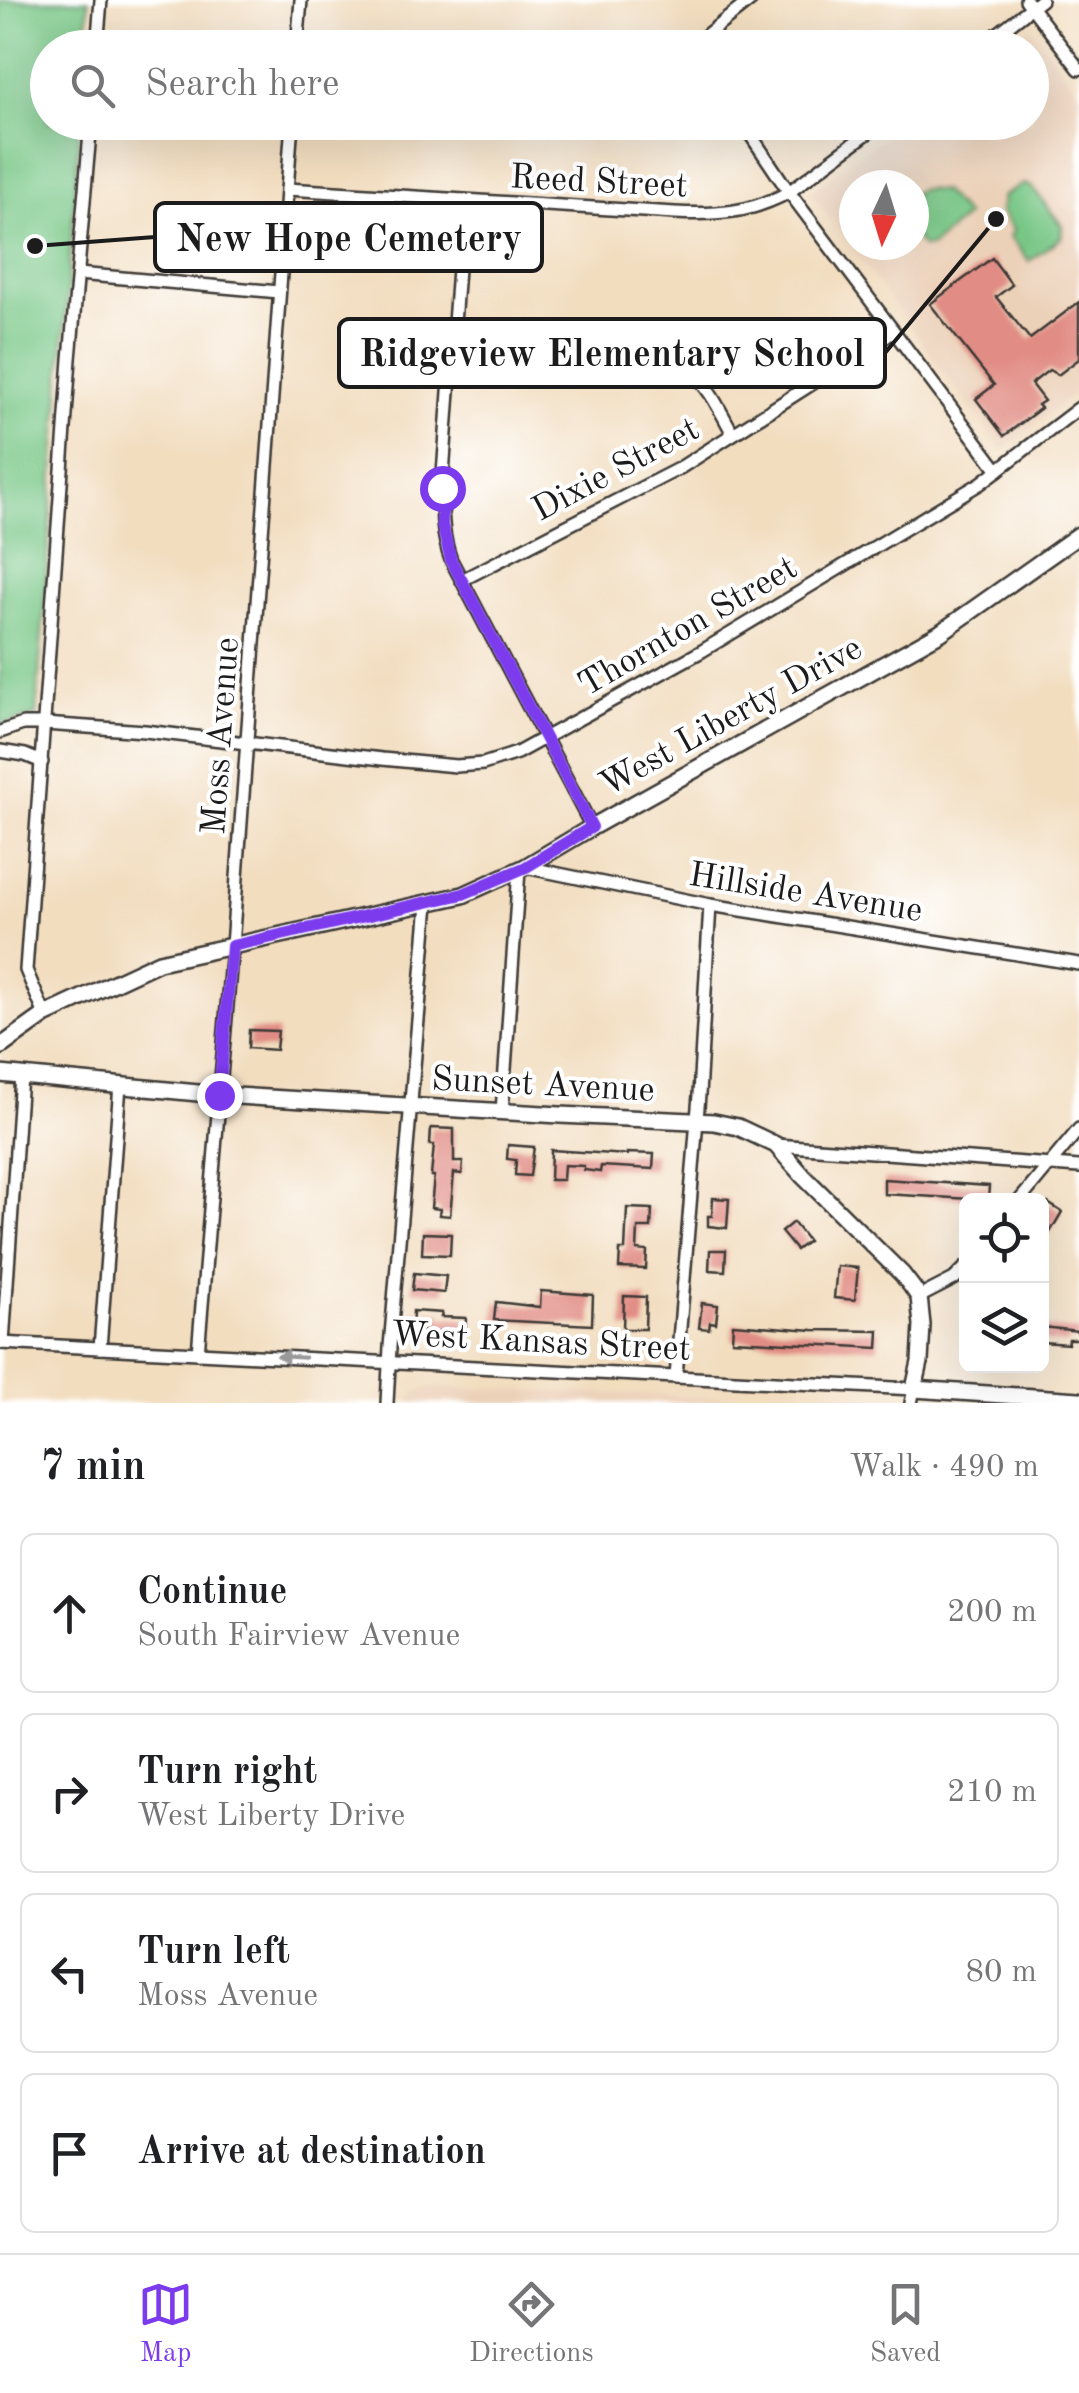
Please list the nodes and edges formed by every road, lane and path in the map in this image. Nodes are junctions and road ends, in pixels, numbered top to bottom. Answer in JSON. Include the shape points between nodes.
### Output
{"nodes":[{"id":1,"x":101,"y":0,"type":"edge"},
{"id":2,"x":301,"y":0,"type":"edge"},
{"id":3,"x":751,"y":0,"type":"edge"},
{"id":4,"x":1033,"y":2,"type":"edge"},
{"id":5,"x":99,"y":30,"type":"edge"},
{"id":6,"x":299,"y":30,"type":"edge"},
{"id":7,"x":713,"y":30,"type":"edge"},
{"id":8,"x":1000,"y":30,"type":"edge"},
{"id":9,"x":1079,"y":69,"type":"edge"},
{"id":10,"x":89,"y":140,"type":"edge"},
{"id":11,"x":291,"y":140,"type":"edge"},
{"id":12,"x":754,"y":140,"type":"edge"},
{"id":13,"x":858,"y":140,"type":"edge"},
{"id":14,"x":287,"y":189,"type":"junction"},
{"id":15,"x":788,"y":192,"type":"junction"},
{"id":16,"x":463,"y":200,"type":"junction"},
{"id":17,"x":78,"y":274,"type":"junction"},
{"id":18,"x":279,"y":292,"type":"junction"},
{"id":19,"x":893,"y":332,"type":"junction"},
{"id":20,"x":615,"y":360,"type":"dead end"},
{"id":21,"x":1079,"y":408,"type":"edge"},
{"id":22,"x":733,"y":434,"type":"junction"},
{"id":23,"x":998,"y":470,"type":"junction"},
{"id":24,"x":1079,"y":536,"type":"edge"},
{"id":25,"x":462,"y":580,"type":"junction"},
{"id":26,"x":44,"y":724,"type":"junction"},
{"id":27,"x":0,"y":732,"type":"edge"},
{"id":28,"x":544,"y":738,"type":"junction"},
{"id":29,"x":246,"y":742,"type":"junction"},
{"id":30,"x":0,"y":751,"type":"edge"},
{"id":31,"x":42,"y":762,"type":"junction"},
{"id":32,"x":592,"y":827,"type":"junction"},
{"id":33,"x":522,"y":869,"type":"junction"},
{"id":34,"x":428,"y":903,"type":"junction"},
{"id":35,"x":710,"y":904,"type":"junction"},
{"id":36,"x":232,"y":946,"type":"junction"},
{"id":37,"x":1079,"y":964,"type":"edge"},
{"id":38,"x":45,"y":1014,"type":"junction"},
{"id":39,"x":0,"y":1047,"type":"edge"},
{"id":40,"x":0,"y":1074,"type":"edge"},
{"id":41,"x":21,"y":1076,"type":"junction"},
{"id":42,"x":120,"y":1085,"type":"junction"},
{"id":43,"x":219,"y":1095,"type":"junction"},
{"id":44,"x":410,"y":1106,"type":"junction"},
{"id":45,"x":502,"y":1112,"type":"junction"},
{"id":46,"x":696,"y":1121,"type":"junction"},
{"id":47,"x":1079,"y":1128,"type":"edge"},
{"id":48,"x":776,"y":1145,"type":"junction"},
{"id":49,"x":1050,"y":1164,"type":"junction"},
{"id":50,"x":1079,"y":1167,"type":"edge"},
{"id":51,"x":1026,"y":1193,"type":"edge"},
{"id":52,"x":959,"y":1274,"type":"edge"},
{"id":53,"x":919,"y":1298,"type":"junction"},
{"id":54,"x":2,"y":1343,"type":"edge"},
{"id":55,"x":100,"y":1348,"type":"junction"},
{"id":56,"x":198,"y":1353,"type":"junction"},
{"id":57,"x":388,"y":1362,"type":"junction"},
{"id":58,"x":676,"y":1377,"type":"junction"},
{"id":59,"x":913,"y":1396,"type":"edge"},
{"id":60,"x":1054,"y":1400,"type":"edge"},
{"id":61,"x":1079,"y":1400,"type":"edge"},
{"id":62,"x":387,"y":1403,"type":"edge"}],
"edges":[{"from":1,"to":5,"type":"street"},
{"from":2,"to":6,"type":"street"},
{"from":3,"to":7,"type":"street"},
{"from":4,"to":8,"type":"street"},
{"from":4,"to":9,"type":"street"},
{"from":10,"to":17,"type":"street"},
{"from":11,"to":14,"type":"street","name":"Moss Avenue"},
{"from":12,"to":15,"type":"street"},
{"from":13,"to":15,"type":"street","name":"Reed Street"},
{"from":14,"to":16,"type":"street","name":"Reed Street"},
{"from":14,"to":18,"type":"street","name":"Moss Avenue"},
{"from":15,"to":16,"type":"street","name":"Reed Street","via":[[752,208],[712,214]]},
{"from":15,"to":19,"type":"street"},
{"from":16,"to":25,"type":"street","via":[[442,488],[445,542]]},
{"from":17,"to":18,"type":"street"},
{"from":17,"to":26,"type":"street"},
{"from":18,"to":29,"type":"street","name":"Moss Avenue"},
{"from":19,"to":22,"type":"street","name":"Dixie Street"},
{"from":19,"to":23,"type":"street"},
{"from":20,"to":22,"type":"street","via":[[689,371],[708,388]]},
{"from":21,"to":23,"type":"street","name":"Thornton Street"},
{"from":22,"to":25,"type":"street","name":"Dixie Street"},
{"from":23,"to":28,"type":"street","name":"Thornton Street","via":[[702,651]]},
{"from":24,"to":32,"type":"main road","name":"West Liberty Drive","via":[[940,633]]},
{"from":25,"to":28,"type":"street"},
{"from":26,"to":27,"type":"street","name":"Thornton Street"},
{"from":26,"to":29,"type":"street","name":"Thornton Street"},
{"from":26,"to":31,"type":"street"},
{"from":28,"to":29,"type":"street","name":"Thornton Street","via":[[500,760],[456,766]]},
{"from":28,"to":32,"type":"street"},
{"from":29,"to":36,"type":"street","name":"Moss Avenue"},
{"from":30,"to":31,"type":"street"},
{"from":31,"to":38,"type":"street","via":[[26,970]]},
{"from":32,"to":33,"type":"main road","name":"West Liberty Drive"},
{"from":33,"to":34,"type":"main road","name":"West Liberty Drive"},
{"from":33,"to":35,"type":"street","name":"Hillside Avenue"},
{"from":33,"to":45,"type":"street"},
{"from":34,"to":36,"type":"main road","name":"West Liberty Drive"},
{"from":34,"to":44,"type":"street"},
{"from":35,"to":37,"type":"street","name":"Hillside Avenue"},
{"from":35,"to":46,"type":"street"},
{"from":36,"to":38,"type":"main road","name":"West Liberty Drive","via":[[159,962]]},
{"from":36,"to":43,"type":"street","name":"Moss Avenue"},
{"from":38,"to":39,"type":"main road","name":"West Liberty Drive"},
{"from":40,"to":41,"type":"main road","name":"Sunset Avenue"},
{"from":41,"to":42,"type":"main road","name":"Sunset Avenue"},
{"from":41,"to":54,"type":"street"},
{"from":42,"to":43,"type":"main road","name":"Sunset Avenue"},
{"from":42,"to":55,"type":"street"},
{"from":43,"to":44,"type":"main road","name":"Sunset Avenue"},
{"from":43,"to":56,"type":"street","name":"Moss Avenue"},
{"from":44,"to":45,"type":"main road","name":"Sunset Avenue"},
{"from":44,"to":57,"type":"street"},
{"from":45,"to":46,"type":"main road","name":"Sunset Avenue"},
{"from":46,"to":48,"type":"main road","name":"Sunset Avenue","via":[[738,1126]]},
{"from":46,"to":58,"type":"street"},
{"from":47,"to":49,"type":"street"},
{"from":48,"to":49,"type":"street","name":"Sunset Avenue"},
{"from":48,"to":53,"type":"main road"},
{"from":49,"to":50,"type":"street","name":"Sunset Avenue"},
{"from":49,"to":51,"type":"street"},
{"from":52,"to":53,"type":"street"},
{"from":53,"to":59,"type":"main road","via":[[922,1341]]},
{"from":54,"to":55,"type":"street","name":"West Kansas Street"},
{"from":55,"to":56,"type":"street","name":"West Kansas Street"},
{"from":57,"to":56,"type":"street","name":"West Kansas Street","one_way":true},
{"from":57,"to":58,"type":"street","name":"West Kansas Street"},
{"from":57,"to":62,"type":"street"},
{"from":58,"to":59,"type":"street","name":"West Kansas Street"},
{"from":59,"to":60,"type":"main road","name":"West Kansas Street"},
{"from":60,"to":61,"type":"main road","name":"West Kansas Street"}]}
